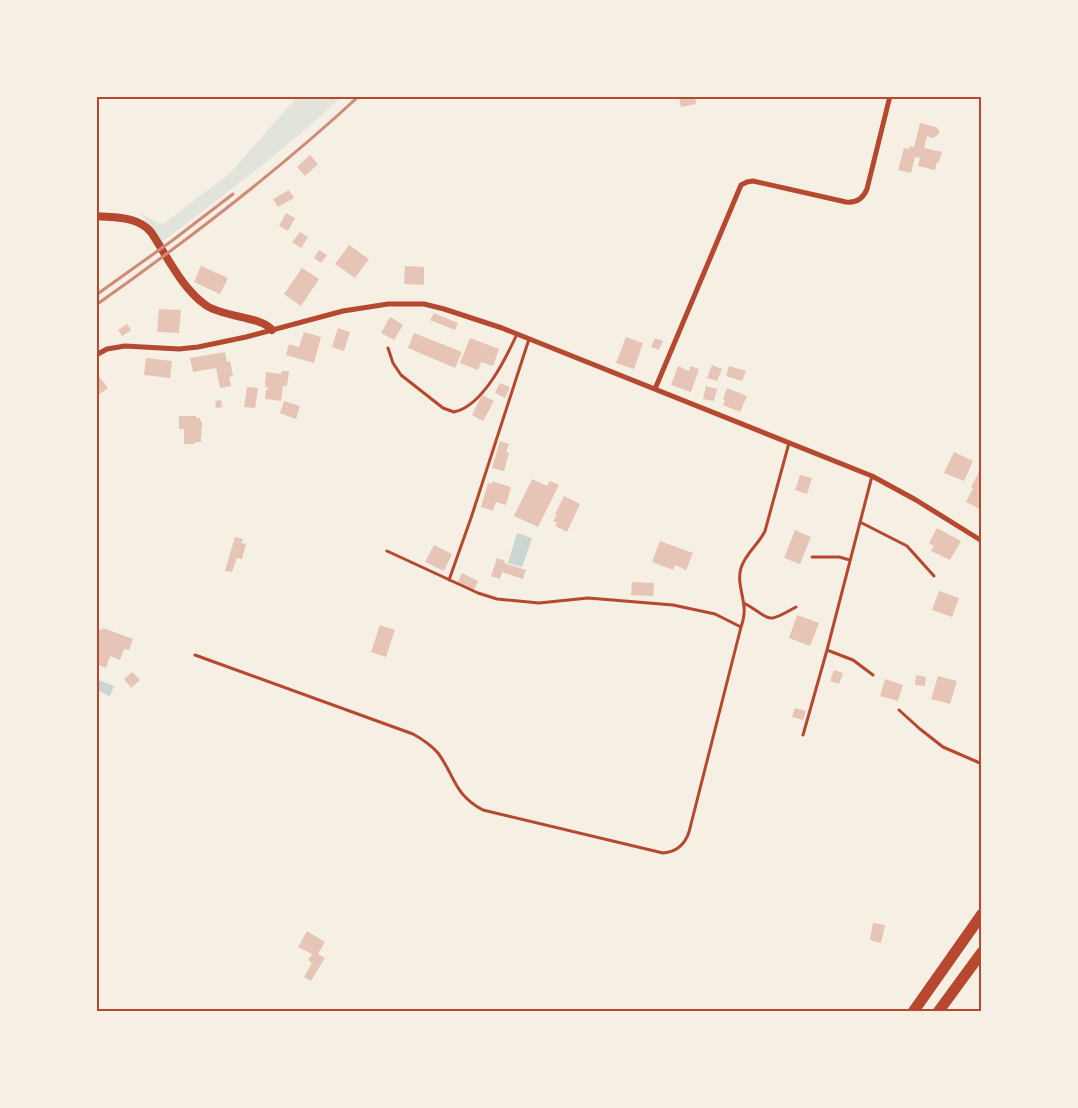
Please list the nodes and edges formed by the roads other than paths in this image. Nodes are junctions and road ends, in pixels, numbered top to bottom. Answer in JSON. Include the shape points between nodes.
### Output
{"nodes":[{"id":1,"x":890,"y":96,"type":"edge"},
{"id":2,"x":96,"y":216,"type":"edge"},
{"id":3,"x":272,"y":330,"type":"junction"},
{"id":4,"x":517,"y":334,"type":"junction"},
{"id":5,"x":529,"y":339,"type":"junction"},
{"id":6,"x":388,"y":348,"type":"dead end"},
{"id":7,"x":96,"y":354,"type":"edge"},
{"id":8,"x":655,"y":389,"type":"junction"},
{"id":9,"x":789,"y":443,"type":"junction"},
{"id":10,"x":872,"y":476,"type":"junction"},
{"id":11,"x":860,"y":522,"type":"junction"},
{"id":12,"x":982,"y":542,"type":"edge"},
{"id":13,"x":387,"y":551,"type":"dead end"},
{"id":14,"x":812,"y":557,"type":"dead end"},
{"id":15,"x":850,"y":560,"type":"junction"},
{"id":16,"x":934,"y":576,"type":"dead end"},
{"id":17,"x":449,"y":580,"type":"junction"},
{"id":18,"x":744,"y":602,"type":"junction"},
{"id":19,"x":796,"y":607,"type":"dead end"},
{"id":20,"x":741,"y":627,"type":"junction"},
{"id":21,"x":827,"y":650,"type":"junction"},
{"id":22,"x":195,"y":655,"type":"dead end"},
{"id":23,"x":873,"y":675,"type":"dead end"},
{"id":24,"x":899,"y":710,"type":"dead end"},
{"id":25,"x":803,"y":735,"type":"dead end"},
{"id":26,"x":982,"y":764,"type":"edge"},
{"id":27,"x":982,"y":914,"type":"edge"},
{"id":28,"x":982,"y":952,"type":"edge"},
{"id":29,"x":913,"y":1012,"type":"edge"},
{"id":30,"x":938,"y":1012,"type":"edge"}],
"edges":[{"from":1,"to":8,"type":"street","via":[[867,188],[858,200],[846,202],[753,182],[744,183],[739,188]]},
{"from":2,"to":3,"type":"street","via":[[140,223],[151,232],[176,271],[207,306],[228,315],[258,321]]},
{"from":3,"to":4,"type":"street","via":[[343,311],[407,303],[440,308]]},
{"from":3,"to":7,"type":"street","via":[[198,347],[125,346]]},
{"from":4,"to":5,"type":"street"},
{"from":4,"to":6,"type":"lane","via":[[488,384],[466,406],[454,412],[443,408],[401,375]]},
{"from":5,"to":8,"type":"street"},
{"from":5,"to":17,"type":"lane"},
{"from":8,"to":9,"type":"street"},
{"from":9,"to":10,"type":"street"},
{"from":9,"to":18,"type":"lane","via":[[765,531],[740,569]]},
{"from":10,"to":11,"type":"lane"},
{"from":10,"to":12,"type":"street"},
{"from":11,"to":15,"type":"lane"},
{"from":11,"to":16,"type":"lane","via":[[907,546]]},
{"from":13,"to":17,"type":"lane"},
{"from":14,"to":15,"type":"lane"},
{"from":15,"to":21,"type":"lane"},
{"from":17,"to":20,"type":"lane","via":[[483,595],[518,602],[546,603],[588,598],[678,606],[715,614]]},
{"from":18,"to":19,"type":"lane","via":[[771,619]]},
{"from":18,"to":20,"type":"lane"},
{"from":20,"to":22,"type":"lane","via":[[686,841],[678,849],[663,853],[483,810],[462,794],[436,751],[413,734]]},
{"from":21,"to":23,"type":"lane","via":[[853,660]]},
{"from":21,"to":25,"type":"lane"},
{"from":24,"to":26,"type":"lane","via":[[943,747]]},
{"from":27,"to":29,"type":"highway"},
{"from":28,"to":30,"type":"highway"}]}
